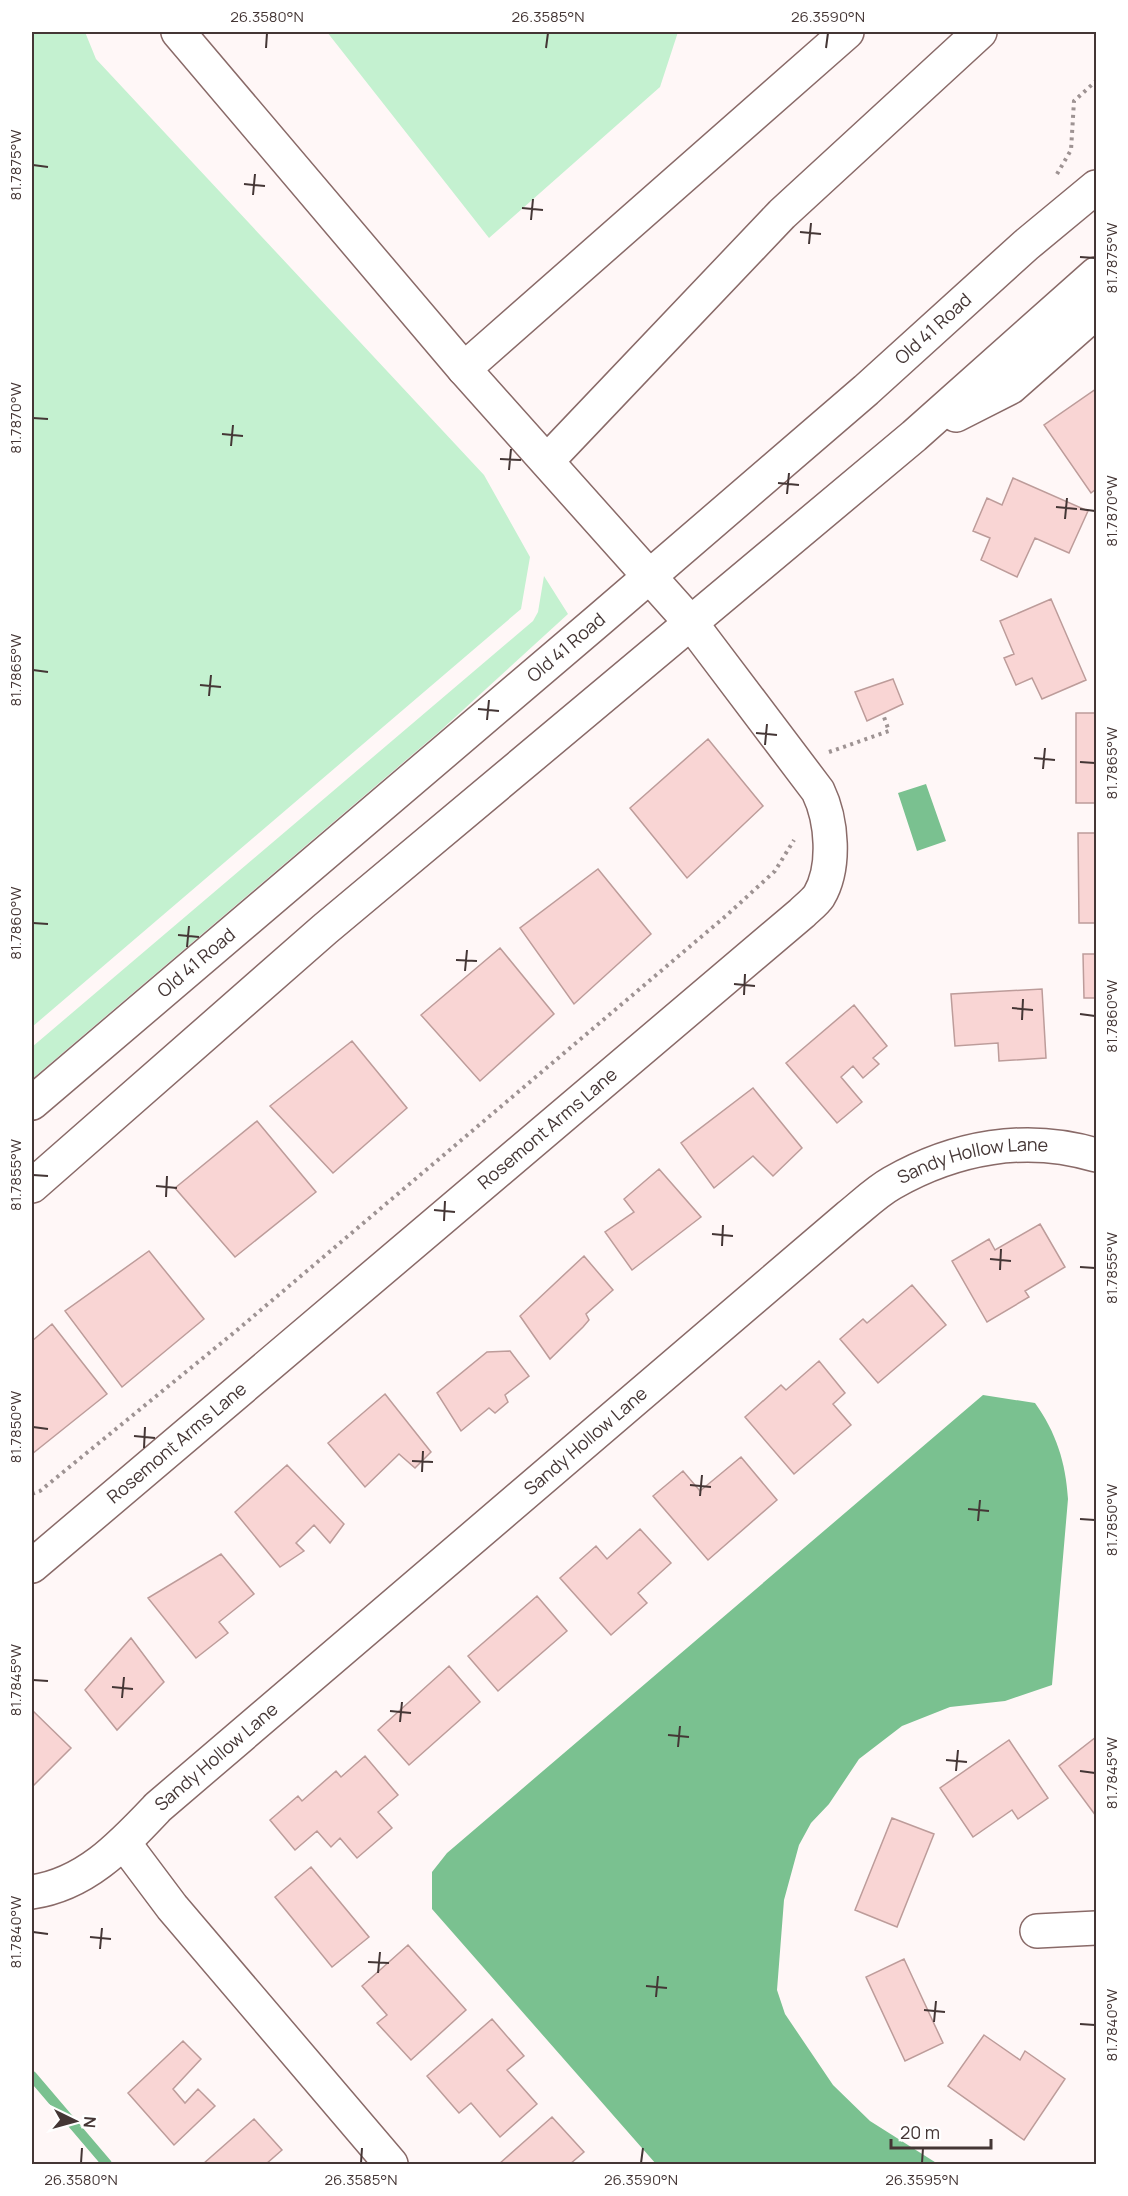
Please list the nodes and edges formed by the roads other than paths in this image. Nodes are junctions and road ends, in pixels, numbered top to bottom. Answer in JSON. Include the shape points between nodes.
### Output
{"nodes":[{"id":1,"x":178,"y":32,"type":"edge"},
{"id":2,"x":846,"y":32,"type":"edge"},
{"id":3,"x":980,"y":32,"type":"edge"},
{"id":4,"x":1096,"y":188,"type":"edge"},
{"id":5,"x":1096,"y":274,"type":"edge"},
{"id":6,"x":1096,"y":312,"type":"edge"},
{"id":7,"x":464,"y":369,"type":"junction"},
{"id":8,"x":914,"y":436,"type":"junction"},
{"id":9,"x":548,"y":460,"type":"junction"},
{"id":10,"x":650,"y":575,"type":"junction"},
{"id":11,"x":691,"y":623,"type":"junction"},
{"id":12,"x":32,"y":1103,"type":"edge"},
{"id":13,"x":1096,"y":1155,"type":"edge"},
{"id":14,"x":32,"y":1186,"type":"edge"},
{"id":15,"x":32,"y":1566,"type":"edge"},
{"id":16,"x":124,"y":1843,"type":"junction"},
{"id":17,"x":32,"y":1892,"type":"edge"},
{"id":18,"x":1096,"y":1928,"type":"edge"},
{"id":19,"x":1037,"y":1931,"type":"dead end"},
{"id":20,"x":391,"y":2164,"type":"edge"}],
"edges":[{"from":1,"to":7,"type":"street","name":"Rosemont Arms Lane"},
{"from":2,"to":7,"type":"street"},
{"from":3,"to":9,"type":"street","via":[[782,214]]},
{"from":4,"to":10,"type":"street","name":"Old 41 Road"},
{"from":5,"to":8,"type":"street"},
{"from":6,"to":8,"type":"street","via":[[1011,387]]},
{"from":7,"to":9,"type":"street","name":"Rosemont Arms Lane"},
{"from":8,"to":11,"type":"street"},
{"from":9,"to":10,"type":"street","name":"Rosemont Arms Lane"},
{"from":10,"to":11,"type":"street","name":"Rosemont Arms Lane"},
{"from":10,"to":12,"type":"street","name":"Old 41 Road"},
{"from":11,"to":14,"type":"street","via":[[325,929]]},
{"from":11,"to":15,"type":"street","name":"Rosemont Arms Lane","via":[[798,763],[824,804],[830,843],[828,871],[818,897]]},
{"from":13,"to":16,"type":"street","name":"Sandy Hollow Lane","via":[[1036,1144],[989,1147],[937,1160],[890,1184],[176,1792]]},
{"from":16,"to":17,"type":"street","name":"Sandy Hollow Lane","via":[[87,1874],[52,1889]]},
{"from":16,"to":20,"type":"street","via":[[172,1908]]},
{"from":18,"to":19,"type":"street"}]}
